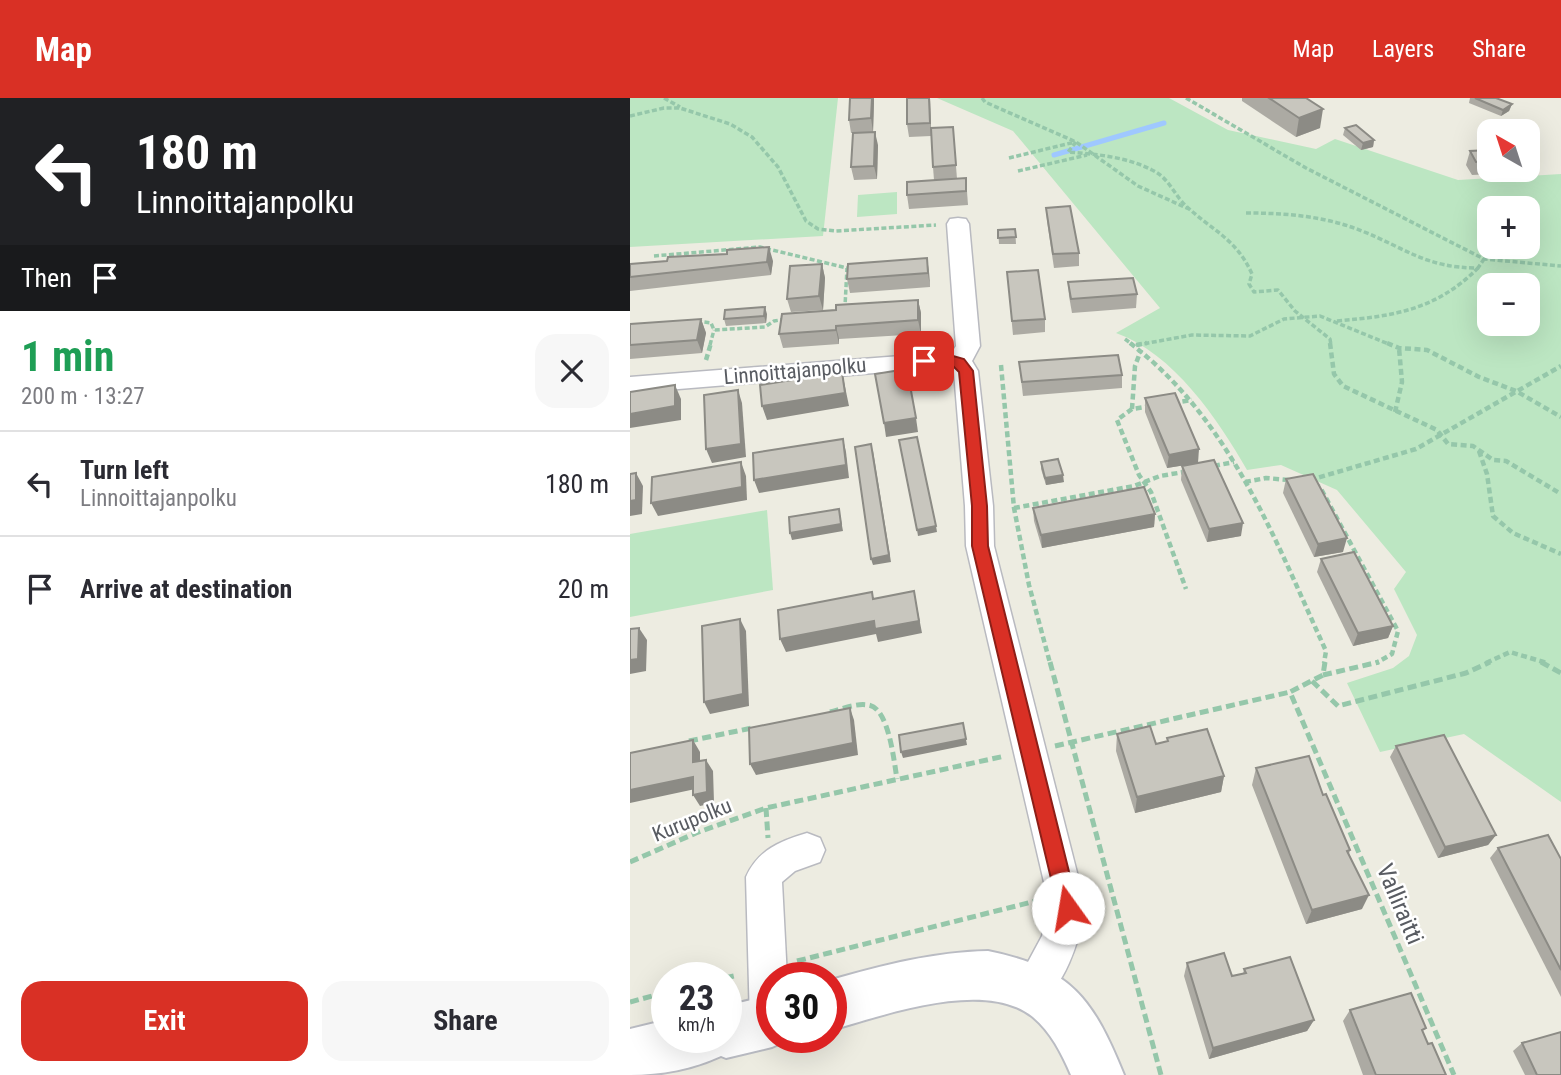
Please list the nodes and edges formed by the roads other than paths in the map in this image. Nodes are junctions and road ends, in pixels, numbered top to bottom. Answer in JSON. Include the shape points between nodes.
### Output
{"nodes":[{"id":1,"x":958,"y":224,"type":"road end"},
{"id":2,"x":959,"y":362,"type":"junction"},
{"id":3,"x":630,"y":385,"type":"edge"},
{"id":4,"x":807,"y":850,"type":"dead end"},
{"id":5,"x":768,"y":962,"type":"edge"},
{"id":6,"x":1034,"y":986,"type":"junction"},
{"id":7,"x":847,"y":1001,"type":"edge"},
{"id":8,"x":651,"y":1050,"type":"edge"},
{"id":9,"x":630,"y":1055,"type":"edge"},
{"id":10,"x":1098,"y":1075,"type":"edge"}],
"edges":[{"from":1,"to":2,"type":"street","via":[[968,345]]},
{"from":2,"to":3,"type":"street","name":"Linnoittajanpolku","via":[[947,359]]},
{"from":2,"to":6,"type":"street","via":[[966,371],[980,546],[1068,908],[1059,943]]},
{"from":4,"to":5,"type":"street","via":[[788,855],[764,877]]},
{"from":6,"to":7,"type":"street","via":[[1011,978],[959,976]]},
{"from":6,"to":10,"type":"street","via":[[1074,1023]]},
{"from":8,"to":9,"type":"street"}]}
